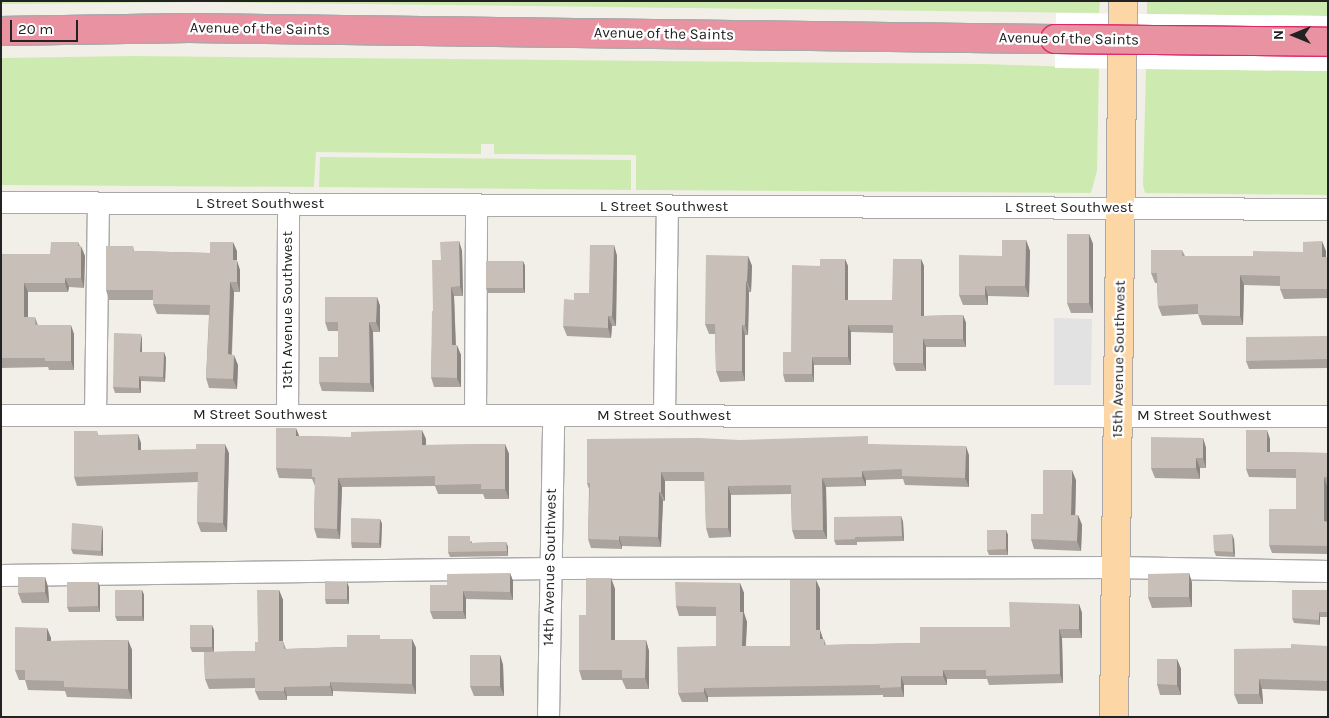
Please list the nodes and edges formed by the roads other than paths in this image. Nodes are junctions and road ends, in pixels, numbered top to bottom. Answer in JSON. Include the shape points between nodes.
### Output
{"nodes":[{"id":1,"x":1123,"y":1,"type":"edge"},
{"id":2,"x":1,"y":31,"type":"edge"},
{"id":3,"x":1328,"y":42,"type":"edge"},
{"id":4,"x":1,"y":202,"type":"edge"},
{"id":5,"x":98,"y":203,"type":"junction"},
{"id":6,"x":288,"y":204,"type":"junction"},
{"id":7,"x":476,"y":206,"type":"junction"},
{"id":8,"x":667,"y":206,"type":"junction"},
{"id":9,"x":1120,"y":208,"type":"junction"},
{"id":10,"x":1328,"y":209,"type":"edge"},
{"id":11,"x":1,"y":415,"type":"edge"},
{"id":12,"x":95,"y":415,"type":"junction"},
{"id":13,"x":287,"y":415,"type":"junction"},
{"id":14,"x":475,"y":415,"type":"junction"},
{"id":15,"x":664,"y":415,"type":"junction"},
{"id":16,"x":1118,"y":416,"type":"junction"},
{"id":17,"x":1328,"y":416,"type":"edge"},
{"id":18,"x":554,"y":417,"type":"junction"},
{"id":19,"x":1116,"y":567,"type":"junction"},
{"id":20,"x":550,"y":568,"type":"junction"},
{"id":21,"x":1328,"y":571,"type":"edge"},
{"id":22,"x":1,"y":575,"type":"edge"},
{"id":23,"x":548,"y":717,"type":"edge"},
{"id":24,"x":1114,"y":717,"type":"edge"}],
"edges":[{"from":1,"to":9,"type":"main road","name":"15th Avenue Southwest"},
{"from":2,"to":3,"type":"highway","name":"Avenue of the Saints","bridge":true,"via":[[189,28]]},
{"from":4,"to":5,"type":"street","name":"L Street Southwest"},
{"from":5,"to":6,"type":"street","name":"L Street Southwest"},
{"from":5,"to":12,"type":"street"},
{"from":6,"to":7,"type":"street","name":"L Street Southwest"},
{"from":6,"to":13,"type":"street","name":"13th Avenue Southwest"},
{"from":7,"to":8,"type":"street","name":"L Street Southwest"},
{"from":7,"to":14,"type":"street"},
{"from":8,"to":9,"type":"street","name":"L Street Southwest"},
{"from":8,"to":15,"type":"street"},
{"from":9,"to":10,"type":"street","name":"L Street Southwest"},
{"from":9,"to":16,"type":"main road","name":"15th Avenue Southwest"},
{"from":11,"to":12,"type":"street","name":"M Street Southwest"},
{"from":12,"to":13,"type":"street","name":"M Street Southwest"},
{"from":13,"to":14,"type":"street","name":"M Street Southwest"},
{"from":14,"to":18,"type":"street","name":"M Street Southwest"},
{"from":15,"to":16,"type":"street","name":"M Street Southwest"},
{"from":15,"to":18,"type":"street","name":"M Street Southwest"},
{"from":16,"to":17,"type":"street","name":"M Street Southwest"},
{"from":16,"to":19,"type":"main road","name":"15th Avenue Southwest"},
{"from":18,"to":20,"type":"street","name":"14th Avenue Southwest"},
{"from":19,"to":20,"type":"street"},
{"from":19,"to":21,"type":"street"},
{"from":19,"to":24,"type":"main road","name":"15th Avenue Southwest"},
{"from":20,"to":22,"type":"street"},
{"from":20,"to":23,"type":"street","name":"14th Avenue Southwest"}]}
